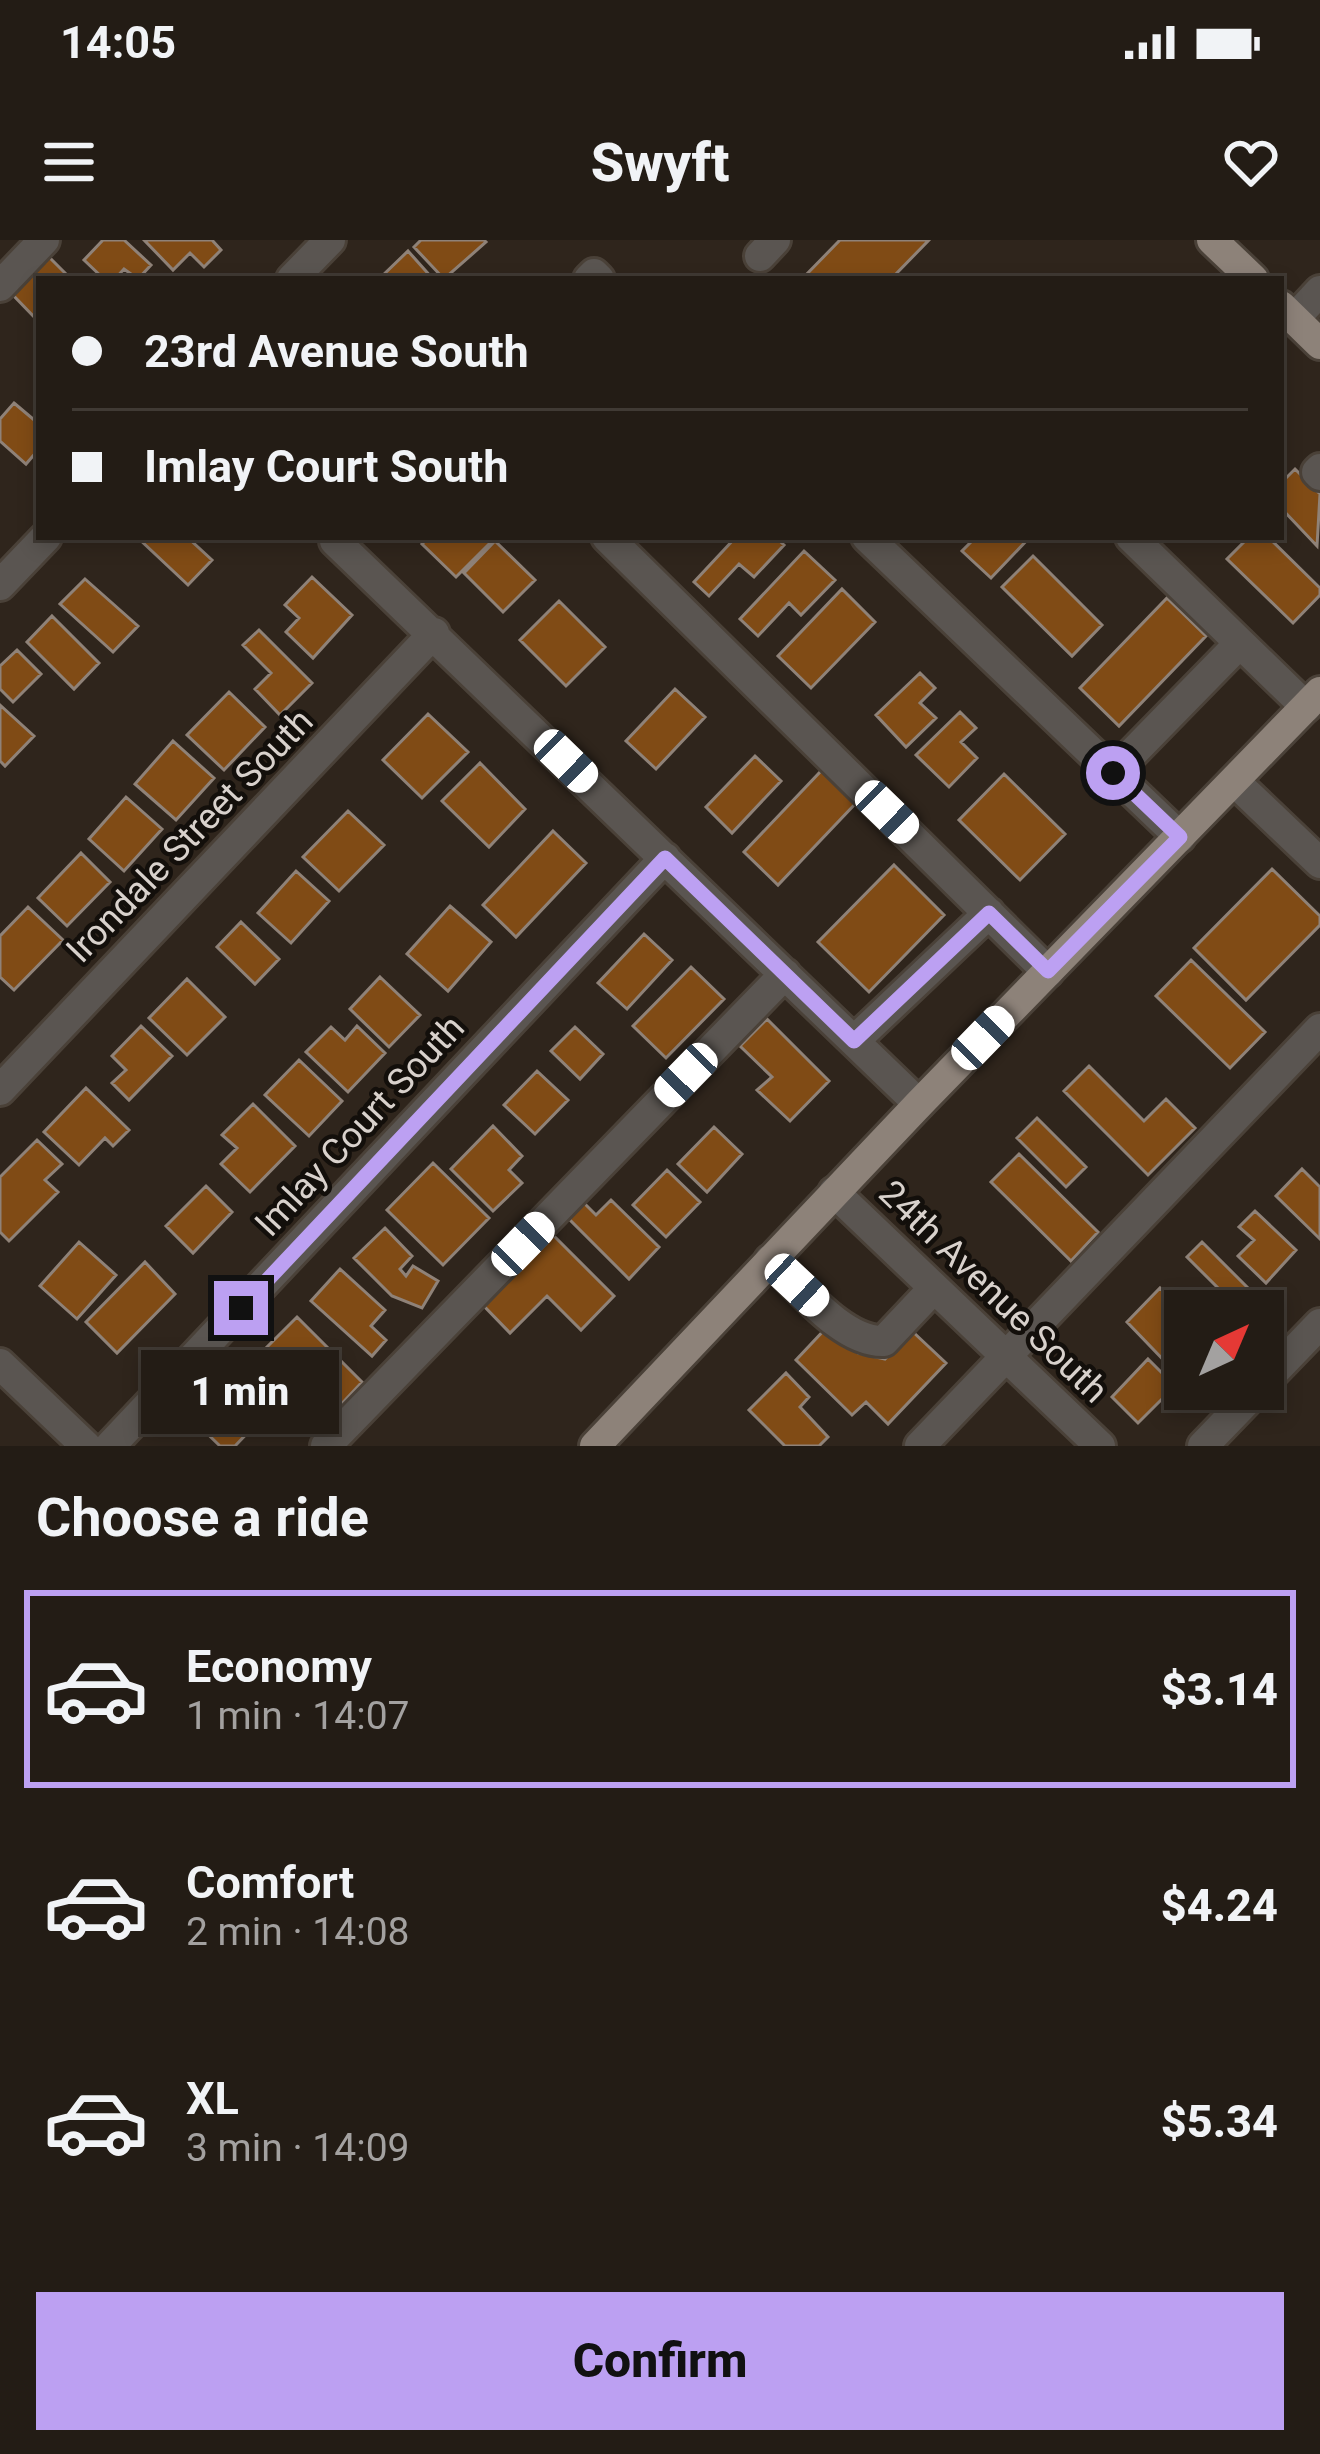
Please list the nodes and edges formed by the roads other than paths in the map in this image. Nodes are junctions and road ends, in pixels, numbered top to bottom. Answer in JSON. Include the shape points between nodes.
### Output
{"nodes":[{"id":1,"x":44,"y":240,"type":"edge"},
{"id":2,"x":330,"y":240,"type":"edge"},
{"id":3,"x":1212,"y":240,"type":"edge"},
{"id":4,"x":295,"y":276,"type":"edge"},
{"id":5,"x":1249,"y":276,"type":"edge"},
{"id":6,"x":0,"y":286,"type":"edge"},
{"id":7,"x":1320,"y":291,"type":"edge"},
{"id":8,"x":1288,"y":313,"type":"edge"},
{"id":9,"x":1320,"y":344,"type":"edge"},
{"id":10,"x":43,"y":540,"type":"edge"},
{"id":11,"x":338,"y":540,"type":"edge"},
{"id":12,"x":611,"y":540,"type":"edge"},
{"id":13,"x":870,"y":540,"type":"edge"},
{"id":14,"x":1134,"y":540,"type":"edge"},
{"id":15,"x":0,"y":585,"type":"edge"},
{"id":16,"x":434,"y":633,"type":"junction"},
{"id":17,"x":1240,"y":643,"type":"junction"},
{"id":18,"x":1313,"y":699,"type":"edge"},
{"id":19,"x":1113,"y":773,"type":"junction"},
{"id":20,"x":1234,"y":781,"type":"junction"},
{"id":21,"x":1180,"y":837,"type":"junction"},
{"id":22,"x":665,"y":858,"type":"junction"},
{"id":23,"x":1320,"y":863,"type":"edge"},
{"id":24,"x":989,"y":913,"type":"junction"},
{"id":25,"x":1048,"y":971,"type":"junction"},
{"id":26,"x":785,"y":974,"type":"junction"},
{"id":27,"x":1320,"y":1030,"type":"edge"},
{"id":28,"x":854,"y":1041,"type":"junction"},
{"id":29,"x":0,"y":1090,"type":"edge"},
{"id":30,"x":919,"y":1104,"type":"junction"},
{"id":31,"x":834,"y":1192,"type":"junction"},
{"id":32,"x":770,"y":1260,"type":"junction"},
{"id":33,"x":934,"y":1288,"type":"junction"},
{"id":34,"x":1320,"y":1324,"type":"edge"},
{"id":35,"x":1006,"y":1357,"type":"junction"},
{"id":36,"x":1284,"y":1361,"type":"edge"},
{"id":37,"x":0,"y":1364,"type":"edge"},
{"id":38,"x":1237,"y":1410,"type":"edge"},
{"id":39,"x":86,"y":1446,"type":"edge"},
{"id":40,"x":110,"y":1446,"type":"edge"},
{"id":41,"x":326,"y":1446,"type":"edge"},
{"id":42,"x":595,"y":1446,"type":"edge"},
{"id":43,"x":920,"y":1446,"type":"edge"},
{"id":44,"x":1100,"y":1446,"type":"edge"},
{"id":45,"x":1203,"y":1446,"type":"edge"}],
"edges":[{"from":1,"to":6,"type":"street"},
{"from":2,"to":4,"type":"street"},
{"from":3,"to":5,"type":"main road"},
{"from":7,"to":8,"type":"street"},
{"from":8,"to":9,"type":"main road"},
{"from":10,"to":15,"type":"street"},
{"from":11,"to":16,"type":"street"},
{"from":12,"to":24,"type":"street"},
{"from":13,"to":19,"type":"street"},
{"from":14,"to":17,"type":"street"},
{"from":16,"to":22,"type":"street"},
{"from":16,"to":29,"type":"street","name":"Irondale Street South"},
{"from":17,"to":18,"type":"street"},
{"from":17,"to":19,"type":"street"},
{"from":18,"to":20,"type":"main road"},
{"from":19,"to":21,"type":"street"},
{"from":20,"to":21,"type":"main road"},
{"from":20,"to":23,"type":"street"},
{"from":21,"to":25,"type":"main road"},
{"from":22,"to":26,"type":"street"},
{"from":22,"to":40,"type":"street","name":"Imlay Court South"},
{"from":24,"to":25,"type":"street"},
{"from":24,"to":28,"type":"street"},
{"from":25,"to":30,"type":"main road"},
{"from":26,"to":28,"type":"street"},
{"from":26,"to":41,"type":"street"},
{"from":27,"to":35,"type":"street"},
{"from":28,"to":30,"type":"street"},
{"from":30,"to":31,"type":"main road"},
{"from":31,"to":32,"type":"main road"},
{"from":31,"to":33,"type":"street","name":"24th Avenue South"},
{"from":32,"to":33,"type":"street","via":[[851,1335],[869,1342],[884,1341]]},
{"from":32,"to":42,"type":"main road"},
{"from":33,"to":35,"type":"street","name":"24th Avenue South"},
{"from":34,"to":36,"type":"street"},
{"from":35,"to":43,"type":"street"},
{"from":35,"to":44,"type":"street","name":"24th Avenue South"},
{"from":37,"to":39,"type":"street"},
{"from":38,"to":45,"type":"street"}]}
